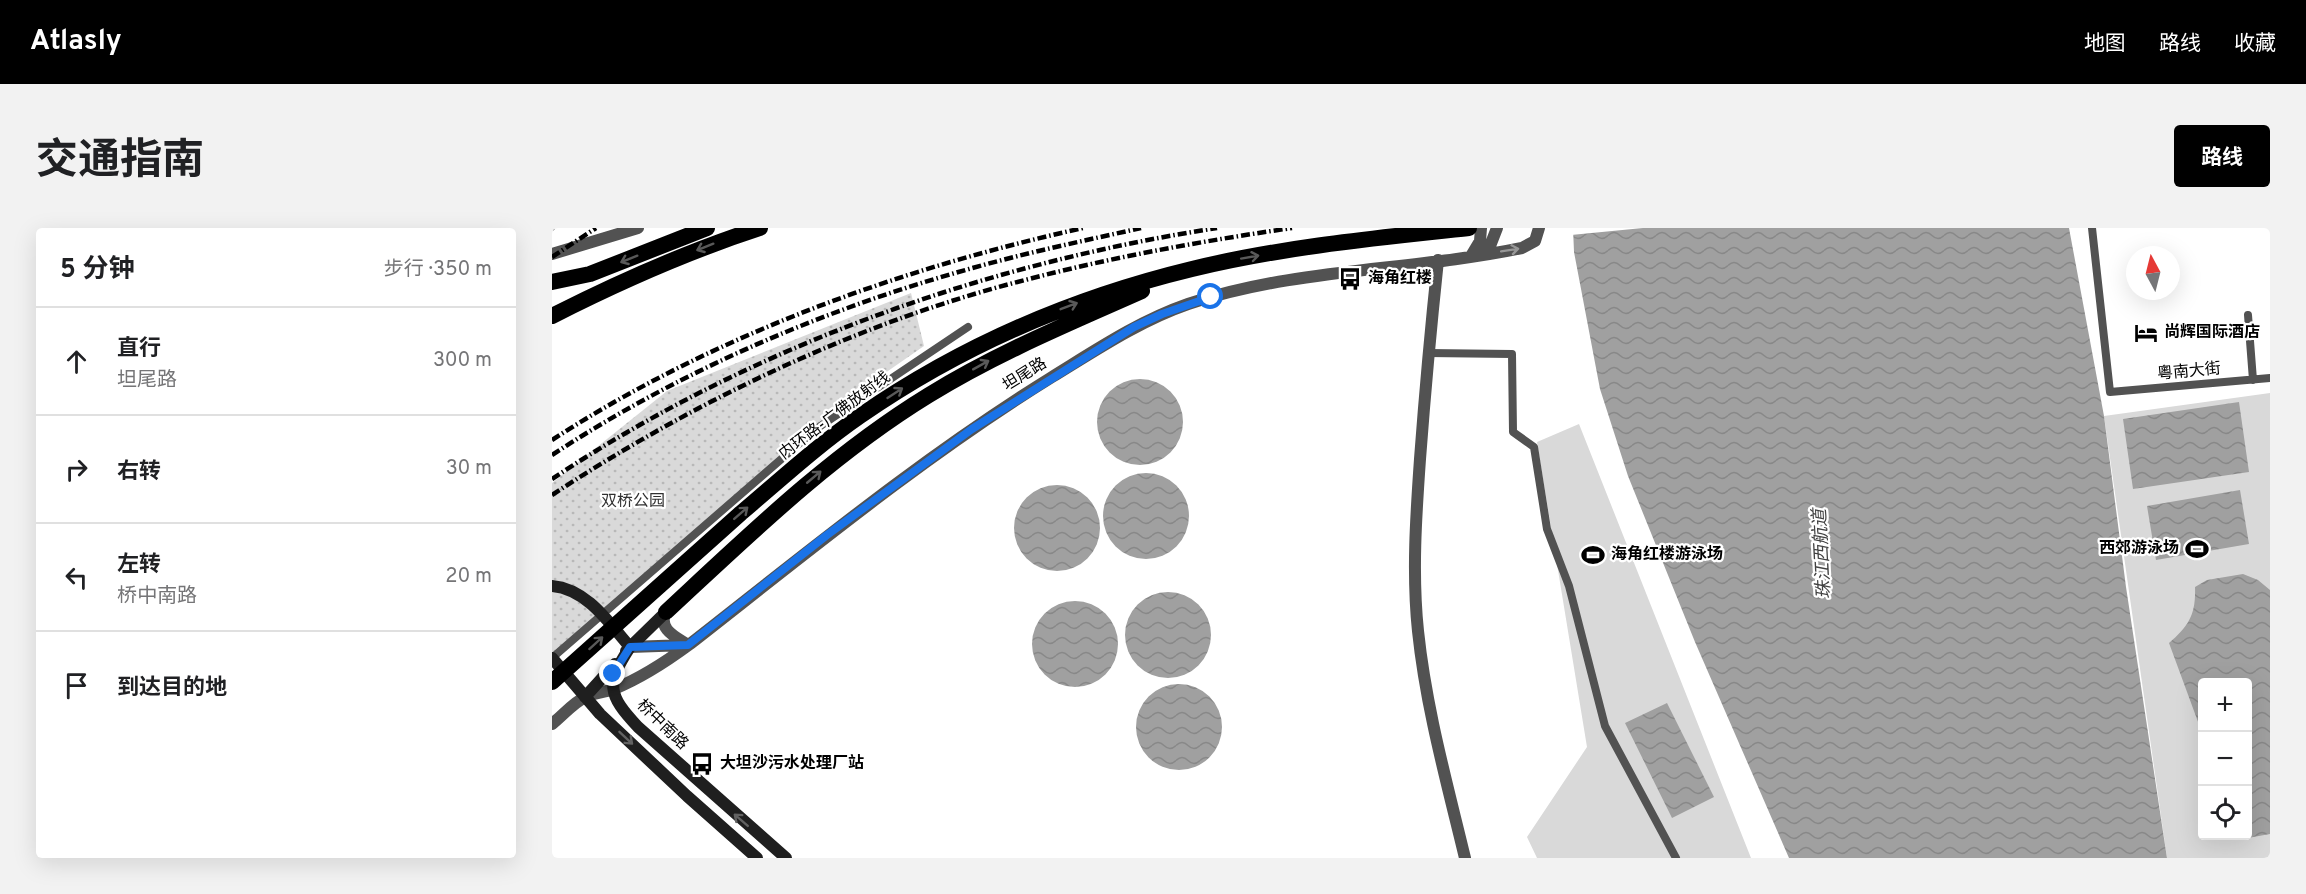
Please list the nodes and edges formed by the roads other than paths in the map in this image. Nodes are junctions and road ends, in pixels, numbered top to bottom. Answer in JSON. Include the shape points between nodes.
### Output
{"nodes":[{"id":1,"x":638,"y":228,"type":"edge"},
{"id":2,"x":760,"y":228,"type":"edge"},
{"id":3,"x":1469,"y":228,"type":"edge"},
{"id":4,"x":1481,"y":228,"type":"edge"},
{"id":5,"x":1497,"y":228,"type":"edge"},
{"id":6,"x":1539,"y":228,"type":"edge"},
{"id":7,"x":2092,"y":228,"type":"edge"},
{"id":8,"x":705,"y":229,"type":"edge"},
{"id":9,"x":552,"y":254,"type":"edge"},
{"id":10,"x":1477,"y":255,"type":"junction"},
{"id":11,"x":1438,"y":260,"type":"junction"},
{"id":12,"x":1193,"y":268,"type":"junction"},
{"id":13,"x":552,"y":282,"type":"edge"},
{"id":14,"x":2248,"y":315,"type":"dead end"},
{"id":15,"x":552,"y":316,"type":"edge"},
{"id":16,"x":968,"y":327,"type":"dead end"},
{"id":17,"x":1428,"y":353,"type":"junction"},
{"id":18,"x":2270,"y":378,"type":"edge"},
{"id":19,"x":2253,"y":380,"type":"junction"},
{"id":20,"x":552,"y":586,"type":"edge"},
{"id":21,"x":666,"y":612,"type":"junction"},
{"id":22,"x":602,"y":615,"type":"junction"},
{"id":23,"x":688,"y":645,"type":"junction"},
{"id":24,"x":630,"y":647,"type":"junction"},
{"id":25,"x":552,"y":658,"type":"edge"},
{"id":26,"x":552,"y":682,"type":"edge"},
{"id":27,"x":613,"y":689,"type":"junction"},
{"id":28,"x":585,"y":697,"type":"junction"},
{"id":29,"x":552,"y":724,"type":"edge"},
{"id":30,"x":757,"y":858,"type":"edge"},
{"id":31,"x":786,"y":858,"type":"edge"},
{"id":32,"x":1465,"y":858,"type":"edge"},
{"id":33,"x":1676,"y":858,"type":"edge"}],
"edges":[{"from":1,"to":9,"type":"street"},
{"from":2,"to":15,"type":"highway","one_way":true,"via":[[629,278]]},
{"from":12,"to":3,"type":"highway","one_way":true,"via":[[1299,248]]},
{"from":4,"to":10,"type":"street"},
{"from":5,"to":10,"type":"street","via":[[1490,246]]},
{"from":10,"to":6,"type":"street","name":"坦尾路","one_way":true,"via":[[1529,245],[1535,241]]},
{"from":7,"to":19,"type":"lane","name":"粵南大街","via":[[2110,392]]},
{"from":8,"to":13,"type":"highway","one_way":true,"via":[[590,274]]},
{"from":10,"to":11,"type":"street","name":"坦尾路"},
{"from":11,"to":17,"type":"street"},
{"from":11,"to":23,"type":"street","name":"坦尾路","via":[[1267,284],[1189,304],[1134,327],[949,445]]},
{"from":21,"to":12,"type":"highway","one_way":true,"via":[[770,515],[849,450],[930,394],[1035,338]]},
{"from":26,"to":12,"type":"highway","name":"内环路-广佛放射线","one_way":true,"via":[[772,486],[858,417],[905,386],[1014,328],[1112,291]]},
{"from":14,"to":19,"type":"lane"},
{"from":16,"to":22,"type":"lane","via":[[816,429]]},
{"from":17,"to":32,"type":"street","via":[[1416,523],[1418,630],[1438,749]]},
{"from":17,"to":33,"type":"lane","via":[[1512,354],[1513,432],[1534,447],[1547,530],[1569,586],[1605,726]]},
{"from":18,"to":19,"type":"lane","name":"粵南大街"},
{"from":20,"to":22,"type":"main road","via":[[580,595]]},
{"from":21,"to":23,"type":"street","via":[[664,626]]},
{"from":21,"to":24,"type":"main road"},
{"from":22,"to":24,"type":"main road"},
{"from":22,"to":25,"type":"lane"},
{"from":23,"to":24,"type":"street"},
{"from":23,"to":27,"type":"street","name":"坦尾路"},
{"from":24,"to":27,"type":"main road","via":[[613,674]]},
{"from":24,"to":28,"type":"main road"},
{"from":25,"to":28,"type":"main road","name":"桥中南路"},
{"from":27,"to":28,"type":"street","name":"坦尾路"},
{"from":31,"to":27,"type":"main road","name":"桥中南路","one_way":true,"via":[[638,727],[619,706]]},
{"from":28,"to":29,"type":"street"},
{"from":28,"to":30,"type":"main road","name":"桥中南路","one_way":true}]}
